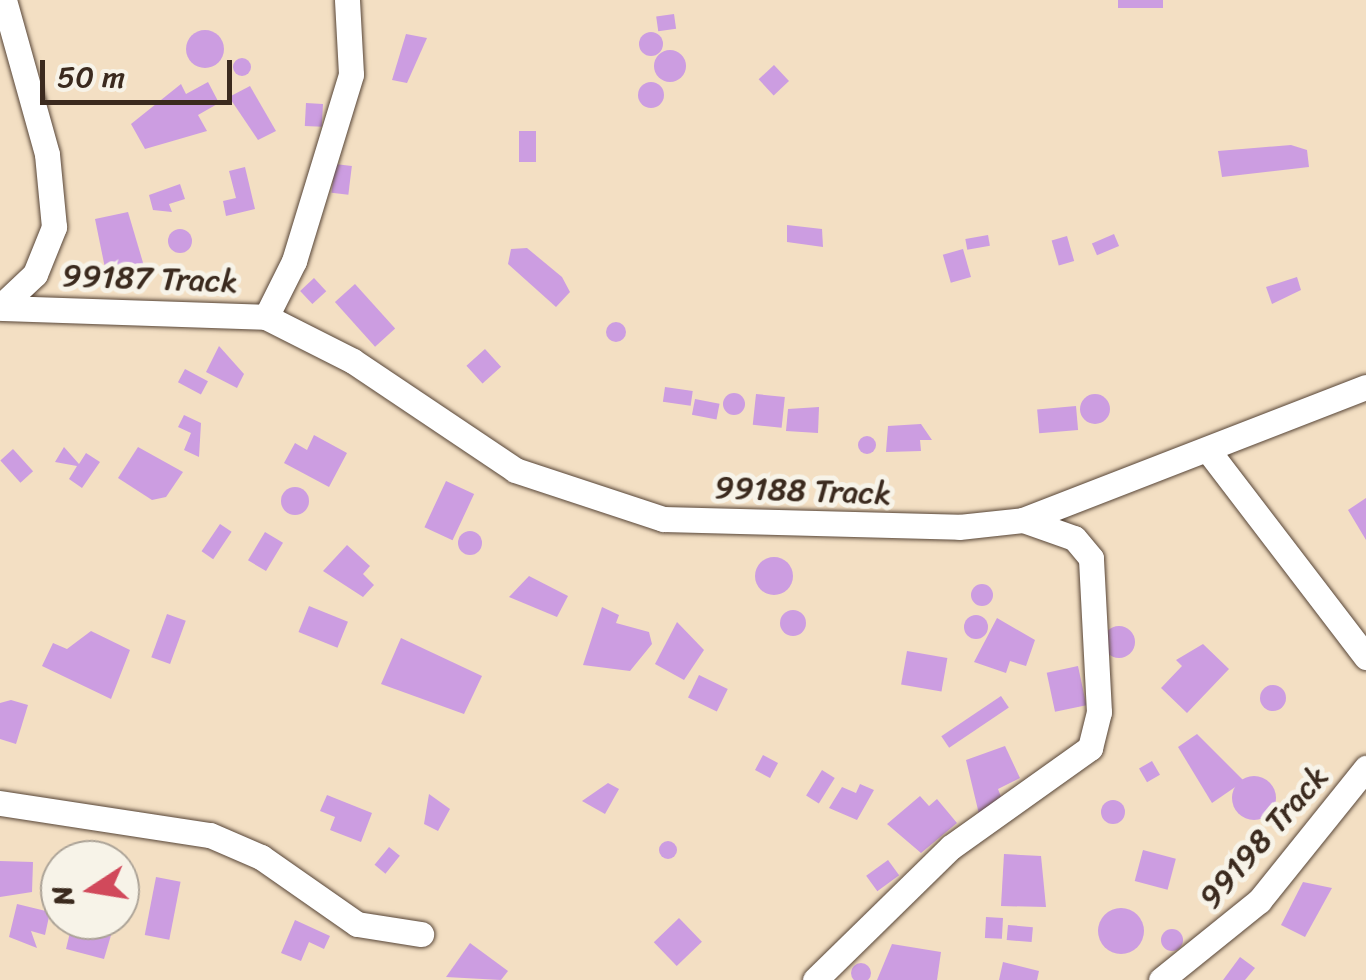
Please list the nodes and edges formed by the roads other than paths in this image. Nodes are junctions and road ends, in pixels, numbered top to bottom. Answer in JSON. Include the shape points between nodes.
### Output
{"nodes":[{"id":1,"x":4,"y":0,"type":"edge"},
{"id":2,"x":347,"y":0,"type":"edge"},
{"id":3,"x":0,"y":308,"type":"edge"},
{"id":4,"x":266,"y":317,"type":"junction"},
{"id":5,"x":1366,"y":387,"type":"edge"},
{"id":6,"x":1210,"y":453,"type":"junction"},
{"id":7,"x":1023,"y":520,"type":"junction"},
{"id":8,"x":1366,"y":656,"type":"edge"},
{"id":9,"x":1366,"y":768,"type":"edge"},
{"id":10,"x":0,"y":803,"type":"edge"},
{"id":11,"x":421,"y":934,"type":"dead end"},
{"id":12,"x":815,"y":980,"type":"edge"},
{"id":13,"x":1161,"y":980,"type":"edge"}],
"edges":[{"from":1,"to":3,"type":"street","via":[[47,154],[54,227],[35,274]]},
{"from":2,"to":4,"type":"street","name":"99187 Track","via":[[351,74],[294,260]]},
{"from":3,"to":4,"type":"street","name":"99187 Track"},
{"from":4,"to":7,"type":"street","name":"99188 Track","via":[[353,361],[514,470],[608,506],[736,523]]},
{"from":5,"to":6,"type":"street","name":"99188 Track"},
{"from":6,"to":7,"type":"street","name":"99188 Track"},
{"from":6,"to":8,"type":"street"},
{"from":7,"to":12,"type":"street","via":[[1074,538],[1091,558],[1099,712],[1090,748],[951,847]]},
{"from":9,"to":13,"type":"street","name":"99198 Track","via":[[1247,913]]},
{"from":10,"to":11,"type":"street","via":[[210,835],[261,857],[356,924]]}]}
